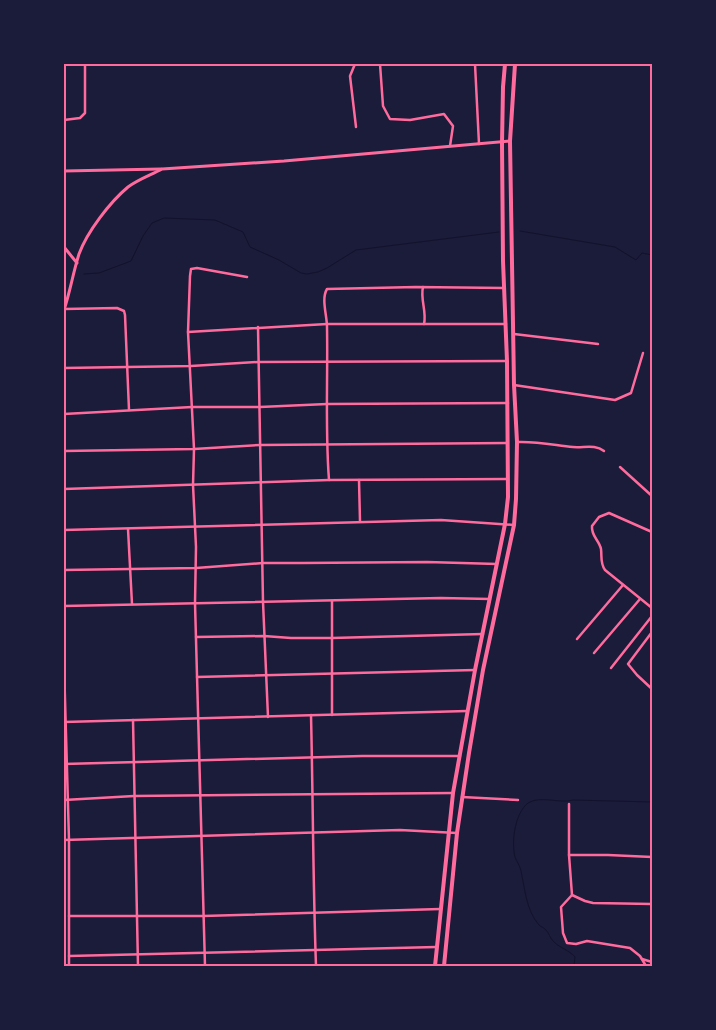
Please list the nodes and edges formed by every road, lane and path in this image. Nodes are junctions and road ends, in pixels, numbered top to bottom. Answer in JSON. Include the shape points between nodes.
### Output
{"nodes":[{"id":1,"x":85,"y":64,"type":"edge"},
{"id":2,"x":355,"y":64,"type":"edge"},
{"id":3,"x":379,"y":64,"type":"edge"},
{"id":4,"x":475,"y":64,"type":"edge"},
{"id":5,"x":505,"y":64,"type":"edge"},
{"id":6,"x":515,"y":64,"type":"edge"},
{"id":7,"x":64,"y":120,"type":"edge"},
{"id":8,"x":356,"y":127,"type":"dead end"},
{"id":9,"x":510,"y":141,"type":"junction"},
{"id":10,"x":479,"y":144,"type":"junction"},
{"id":11,"x":450,"y":147,"type":"junction"},
{"id":12,"x":162,"y":169,"type":"junction"},
{"id":13,"x":64,"y":171,"type":"edge"},
{"id":14,"x":64,"y":247,"type":"edge"},
{"id":15,"x":77,"y":263,"type":"junction"},
{"id":16,"x":247,"y":277,"type":"dead end"},
{"id":17,"x":423,"y":287,"type":"junction"},
{"id":18,"x":505,"y":288,"type":"junction"},
{"id":19,"x":64,"y":309,"type":"edge"},
{"id":20,"x":327,"y":324,"type":"junction"},
{"id":21,"x":424,"y":324,"type":"junction"},
{"id":22,"x":506,"y":324,"type":"junction"},
{"id":23,"x":258,"y":327,"type":"junction"},
{"id":24,"x":188,"y":332,"type":"junction"},
{"id":25,"x":514,"y":334,"type":"junction"},
{"id":26,"x":598,"y":344,"type":"dead end"},
{"id":27,"x":643,"y":354,"type":"dead end"},
{"id":28,"x":507,"y":361,"type":"junction"},
{"id":29,"x":258,"y":362,"type":"junction"},
{"id":30,"x":327,"y":362,"type":"junction"},
{"id":31,"x":191,"y":366,"type":"junction"},
{"id":32,"x":126,"y":367,"type":"junction"},
{"id":33,"x":64,"y":368,"type":"edge"},
{"id":34,"x":514,"y":385,"type":"junction"},
{"id":35,"x":508,"y":403,"type":"junction"},
{"id":36,"x":327,"y":404,"type":"junction"},
{"id":37,"x":192,"y":406,"type":"junction"},
{"id":38,"x":260,"y":407,"type":"junction"},
{"id":39,"x":129,"y":410,"type":"junction"},
{"id":40,"x":64,"y":414,"type":"edge"},
{"id":41,"x":517,"y":442,"type":"junction"},
{"id":42,"x":507,"y":443,"type":"junction"},
{"id":43,"x":326,"y":444,"type":"junction"},
{"id":44,"x":260,"y":445,"type":"junction"},
{"id":45,"x":194,"y":449,"type":"junction"},
{"id":46,"x":604,"y":451,"type":"dead end"},
{"id":47,"x":64,"y":452,"type":"edge"},
{"id":48,"x":620,"y":467,"type":"dead end"},
{"id":49,"x":508,"y":479,"type":"junction"},
{"id":50,"x":328,"y":480,"type":"junction"},
{"id":51,"x":359,"y":480,"type":"junction"},
{"id":52,"x":262,"y":482,"type":"junction"},
{"id":53,"x":193,"y":485,"type":"junction"},
{"id":54,"x":64,"y":489,"type":"edge"},
{"id":55,"x":652,"y":496,"type":"edge"},
{"id":56,"x":360,"y":521,"type":"junction"},
{"id":57,"x":262,"y":524,"type":"junction"},
{"id":58,"x":505,"y":524,"type":"junction"},
{"id":59,"x":514,"y":525,"type":"junction"},
{"id":60,"x":195,"y":526,"type":"junction"},
{"id":61,"x":128,"y":528,"type":"junction"},
{"id":62,"x":64,"y":530,"type":"edge"},
{"id":63,"x":652,"y":532,"type":"edge"},
{"id":64,"x":263,"y":563,"type":"junction"},
{"id":65,"x":498,"y":564,"type":"junction"},
{"id":66,"x":196,"y":568,"type":"junction"},
{"id":67,"x":129,"y":569,"type":"junction"},
{"id":68,"x":64,"y":570,"type":"edge"},
{"id":69,"x":623,"y":585,"type":"junction"},
{"id":70,"x":490,"y":599,"type":"junction"},
{"id":71,"x":640,"y":599,"type":"junction"},
{"id":72,"x":332,"y":601,"type":"junction"},
{"id":73,"x":263,"y":602,"type":"junction"},
{"id":74,"x":196,"y":603,"type":"junction"},
{"id":75,"x":132,"y":604,"type":"junction"},
{"id":76,"x":64,"y":606,"type":"edge"},
{"id":77,"x":652,"y":608,"type":"edge"},
{"id":78,"x":652,"y":616,"type":"edge"},
{"id":79,"x":652,"y":632,"type":"edge"},
{"id":80,"x":483,"y":634,"type":"junction"},
{"id":81,"x":264,"y":636,"type":"junction"},
{"id":82,"x":196,"y":637,"type":"junction"},
{"id":83,"x":332,"y":638,"type":"junction"},
{"id":84,"x":577,"y":639,"type":"dead end"},
{"id":85,"x":594,"y":653,"type":"dead end"},
{"id":86,"x":64,"y":664,"type":"edge"},
{"id":87,"x":611,"y":668,"type":"dead end"},
{"id":88,"x":475,"y":670,"type":"junction"},
{"id":89,"x":266,"y":675,"type":"junction"},
{"id":90,"x":332,"y":675,"type":"junction"},
{"id":91,"x":197,"y":677,"type":"junction"},
{"id":92,"x":64,"y":682,"type":"edge"},
{"id":93,"x":652,"y":689,"type":"edge"},
{"id":94,"x":467,"y":712,"type":"junction"},
{"id":95,"x":332,"y":715,"type":"junction"},
{"id":96,"x":268,"y":716,"type":"junction"},
{"id":97,"x":311,"y":716,"type":"junction"},
{"id":98,"x":198,"y":718,"type":"junction"},
{"id":99,"x":133,"y":720,"type":"junction"},
{"id":100,"x":65,"y":722,"type":"edge"},
{"id":101,"x":460,"y":756,"type":"junction"},
{"id":102,"x":312,"y":757,"type":"junction"},
{"id":103,"x":200,"y":760,"type":"junction"},
{"id":104,"x":134,"y":761,"type":"junction"},
{"id":105,"x":65,"y":764,"type":"edge"},
{"id":106,"x":313,"y":793,"type":"junction"},
{"id":107,"x":453,"y":793,"type":"junction"},
{"id":108,"x":200,"y":795,"type":"junction"},
{"id":109,"x":134,"y":796,"type":"junction"},
{"id":110,"x":462,"y":797,"type":"junction"},
{"id":111,"x":65,"y":800,"type":"edge"},
{"id":112,"x":518,"y":800,"type":"dead end"},
{"id":113,"x":569,"y":804,"type":"dead end"},
{"id":114,"x":313,"y":832,"type":"junction"},
{"id":115,"x":449,"y":832,"type":"junction"},
{"id":116,"x":457,"y":833,"type":"junction"},
{"id":117,"x":200,"y":836,"type":"junction"},
{"id":118,"x":135,"y":838,"type":"junction"},
{"id":119,"x":64,"y":840,"type":"edge"},
{"id":120,"x":68,"y":840,"type":"junction"},
{"id":121,"x":569,"y":855,"type":"junction"},
{"id":122,"x":652,"y":858,"type":"edge"},
{"id":123,"x":572,"y":894,"type":"junction"},
{"id":124,"x":652,"y":904,"type":"edge"},
{"id":125,"x":440,"y":909,"type":"junction"},
{"id":126,"x":314,"y":913,"type":"junction"},
{"id":127,"x":69,"y":916,"type":"junction"},
{"id":128,"x":203,"y":916,"type":"junction"},
{"id":129,"x":137,"y":917,"type":"junction"},
{"id":130,"x":436,"y":947,"type":"junction"},
{"id":131,"x":315,"y":950,"type":"junction"},
{"id":132,"x":204,"y":953,"type":"junction"},
{"id":133,"x":138,"y":954,"type":"junction"},
{"id":134,"x":69,"y":956,"type":"junction"},
{"id":135,"x":642,"y":959,"type":"junction"},
{"id":136,"x":652,"y":962,"type":"edge"},
{"id":137,"x":70,"y":966,"type":"edge"},
{"id":138,"x":138,"y":966,"type":"edge"},
{"id":139,"x":204,"y":966,"type":"edge"},
{"id":140,"x":316,"y":966,"type":"edge"},
{"id":141,"x":435,"y":966,"type":"edge"},
{"id":142,"x":444,"y":966,"type":"edge"},
{"id":143,"x":645,"y":966,"type":"edge"}],
"edges":[{"from":1,"to":7,"type":"street","via":[[85,113],[80,118]]},
{"from":2,"to":8,"type":"street","via":[[350,76]]},
{"from":3,"to":11,"type":"street","via":[[383,106],[390,119],[410,120],[444,114],[453,126]]},
{"from":4,"to":10,"type":"street"},
{"from":5,"to":18,"type":"main road","via":[[502,87]]},
{"from":6,"to":9,"type":"main road"},
{"from":9,"to":10,"type":"main road"},
{"from":9,"to":25,"type":"main road"},
{"from":10,"to":11,"type":"main road"},
{"from":11,"to":12,"type":"main road"},
{"from":12,"to":13,"type":"main road"},
{"from":12,"to":15,"type":"main road","via":[[129,186],[118,197],[85,241]]},
{"from":14,"to":15,"type":"main road"},
{"from":15,"to":19,"type":"main road"},
{"from":16,"to":24,"type":"street","via":[[191,269]]},
{"from":17,"to":18,"type":"street"},
{"from":17,"to":20,"type":"street","via":[[327,289]]},
{"from":17,"to":21,"type":"street"},
{"from":18,"to":22,"type":"main road"},
{"from":19,"to":32,"type":"street","via":[[122,310],[125,315]]},
{"from":20,"to":21,"type":"street"},
{"from":20,"to":23,"type":"street"},
{"from":20,"to":30,"type":"street"},
{"from":21,"to":22,"type":"street"},
{"from":22,"to":28,"type":"main road"},
{"from":23,"to":24,"type":"street"},
{"from":23,"to":29,"type":"street"},
{"from":24,"to":31,"type":"street"},
{"from":25,"to":26,"type":"street"},
{"from":25,"to":34,"type":"main road"},
{"from":27,"to":34,"type":"street","via":[[631,393],[615,400]]},
{"from":28,"to":30,"type":"street"},
{"from":28,"to":35,"type":"main road"},
{"from":29,"to":30,"type":"street"},
{"from":29,"to":31,"type":"street"},
{"from":29,"to":38,"type":"street"},
{"from":30,"to":36,"type":"street"},
{"from":31,"to":32,"type":"street"},
{"from":31,"to":37,"type":"street"},
{"from":32,"to":33,"type":"street"},
{"from":32,"to":39,"type":"street"},
{"from":34,"to":41,"type":"main road"},
{"from":35,"to":36,"type":"street"},
{"from":35,"to":42,"type":"main road"},
{"from":36,"to":38,"type":"street"},
{"from":36,"to":43,"type":"street"},
{"from":37,"to":38,"type":"street"},
{"from":37,"to":39,"type":"street"},
{"from":37,"to":45,"type":"street"},
{"from":38,"to":44,"type":"street"},
{"from":39,"to":40,"type":"street"},
{"from":41,"to":46,"type":"street","via":[[595,446]]},
{"from":41,"to":59,"type":"main road"},
{"from":42,"to":43,"type":"street"},
{"from":42,"to":49,"type":"main road"},
{"from":43,"to":44,"type":"street"},
{"from":43,"to":50,"type":"street"},
{"from":44,"to":45,"type":"street"},
{"from":44,"to":52,"type":"street"},
{"from":45,"to":47,"type":"street"},
{"from":45,"to":53,"type":"street"},
{"from":48,"to":55,"type":"street"},
{"from":49,"to":51,"type":"street"},
{"from":49,"to":58,"type":"main road"},
{"from":50,"to":51,"type":"street"},
{"from":50,"to":52,"type":"street"},
{"from":51,"to":56,"type":"street"},
{"from":52,"to":53,"type":"street"},
{"from":52,"to":57,"type":"street"},
{"from":53,"to":54,"type":"street"},
{"from":53,"to":60,"type":"street"},
{"from":56,"to":57,"type":"street"},
{"from":56,"to":58,"type":"street","via":[[440,520]]},
{"from":57,"to":60,"type":"street"},
{"from":57,"to":64,"type":"street"},
{"from":58,"to":59,"type":"street"},
{"from":58,"to":65,"type":"main road"},
{"from":59,"to":110,"type":"main road","via":[[483,670]]},
{"from":60,"to":61,"type":"street"},
{"from":60,"to":66,"type":"street"},
{"from":61,"to":62,"type":"street"},
{"from":61,"to":67,"type":"street"},
{"from":63,"to":69,"type":"street","via":[[609,513],[599,517],[592,526],[593,537],[600,547],[602,565]]},
{"from":64,"to":65,"type":"street"},
{"from":64,"to":66,"type":"street"},
{"from":64,"to":73,"type":"street"},
{"from":65,"to":70,"type":"main road"},
{"from":66,"to":67,"type":"street"},
{"from":66,"to":74,"type":"street"},
{"from":67,"to":68,"type":"street"},
{"from":67,"to":75,"type":"street"},
{"from":69,"to":71,"type":"street"},
{"from":69,"to":84,"type":"street"},
{"from":70,"to":72,"type":"street"},
{"from":70,"to":80,"type":"main road"},
{"from":71,"to":77,"type":"street"},
{"from":71,"to":85,"type":"street"},
{"from":72,"to":73,"type":"street"},
{"from":72,"to":83,"type":"street"},
{"from":73,"to":74,"type":"street"},
{"from":73,"to":81,"type":"street"},
{"from":74,"to":75,"type":"street"},
{"from":74,"to":82,"type":"street"},
{"from":75,"to":76,"type":"street"},
{"from":78,"to":87,"type":"street"},
{"from":79,"to":93,"type":"street","via":[[628,664]]},
{"from":80,"to":83,"type":"street"},
{"from":80,"to":88,"type":"main road"},
{"from":81,"to":82,"type":"street"},
{"from":81,"to":83,"type":"street"},
{"from":81,"to":89,"type":"street"},
{"from":82,"to":91,"type":"street"},
{"from":83,"to":90,"type":"street"},
{"from":86,"to":92,"type":"street"},
{"from":88,"to":90,"type":"street"},
{"from":88,"to":94,"type":"main road"},
{"from":89,"to":90,"type":"street"},
{"from":89,"to":91,"type":"street"},
{"from":89,"to":96,"type":"street"},
{"from":90,"to":95,"type":"street"},
{"from":91,"to":98,"type":"street"},
{"from":92,"to":100,"type":"street"},
{"from":94,"to":95,"type":"street"},
{"from":94,"to":101,"type":"main road"},
{"from":95,"to":97,"type":"street"},
{"from":96,"to":97,"type":"street"},
{"from":96,"to":98,"type":"street"},
{"from":97,"to":102,"type":"street"},
{"from":98,"to":99,"type":"street"},
{"from":98,"to":103,"type":"street"},
{"from":99,"to":100,"type":"street"},
{"from":99,"to":104,"type":"street"},
{"from":100,"to":105,"type":"street"},
{"from":101,"to":102,"type":"street"},
{"from":101,"to":107,"type":"main road"},
{"from":102,"to":103,"type":"street"},
{"from":102,"to":106,"type":"street"},
{"from":103,"to":104,"type":"street"},
{"from":103,"to":108,"type":"street"},
{"from":104,"to":105,"type":"street"},
{"from":104,"to":109,"type":"street"},
{"from":105,"to":111,"type":"street"},
{"from":106,"to":107,"type":"street"},
{"from":106,"to":108,"type":"street"},
{"from":106,"to":114,"type":"street"},
{"from":107,"to":115,"type":"main road"},
{"from":108,"to":109,"type":"street"},
{"from":108,"to":117,"type":"street"},
{"from":109,"to":111,"type":"street"},
{"from":109,"to":118,"type":"street"},
{"from":110,"to":112,"type":"street"},
{"from":110,"to":116,"type":"main road"},
{"from":111,"to":120,"type":"street"},
{"from":113,"to":121,"type":"street"},
{"from":114,"to":115,"type":"street"},
{"from":114,"to":117,"type":"street"},
{"from":114,"to":126,"type":"street"},
{"from":115,"to":116,"type":"street"},
{"from":115,"to":125,"type":"main road"},
{"from":116,"to":142,"type":"main road"},
{"from":117,"to":118,"type":"street"},
{"from":117,"to":128,"type":"street"},
{"from":118,"to":120,"type":"street"},
{"from":118,"to":129,"type":"street"},
{"from":119,"to":120,"type":"street"},
{"from":120,"to":127,"type":"street"},
{"from":121,"to":122,"type":"street"},
{"from":121,"to":123,"type":"street"},
{"from":123,"to":124,"type":"street","via":[[593,903]]},
{"from":123,"to":135,"type":"street","via":[[561,907],[567,943],[587,941],[623,946],[635,951]]},
{"from":125,"to":126,"type":"street"},
{"from":125,"to":130,"type":"main road"},
{"from":126,"to":128,"type":"street"},
{"from":126,"to":131,"type":"street"},
{"from":127,"to":129,"type":"street"},
{"from":127,"to":134,"type":"street"},
{"from":128,"to":129,"type":"street"},
{"from":128,"to":132,"type":"street"},
{"from":129,"to":133,"type":"street"},
{"from":130,"to":131,"type":"street"},
{"from":130,"to":141,"type":"main road"},
{"from":131,"to":132,"type":"street"},
{"from":131,"to":140,"type":"street"},
{"from":132,"to":133,"type":"street"},
{"from":132,"to":139,"type":"street"},
{"from":133,"to":134,"type":"street"},
{"from":133,"to":138,"type":"street"},
{"from":134,"to":137,"type":"street"},
{"from":135,"to":136,"type":"street"},
{"from":135,"to":143,"type":"street"}]}
